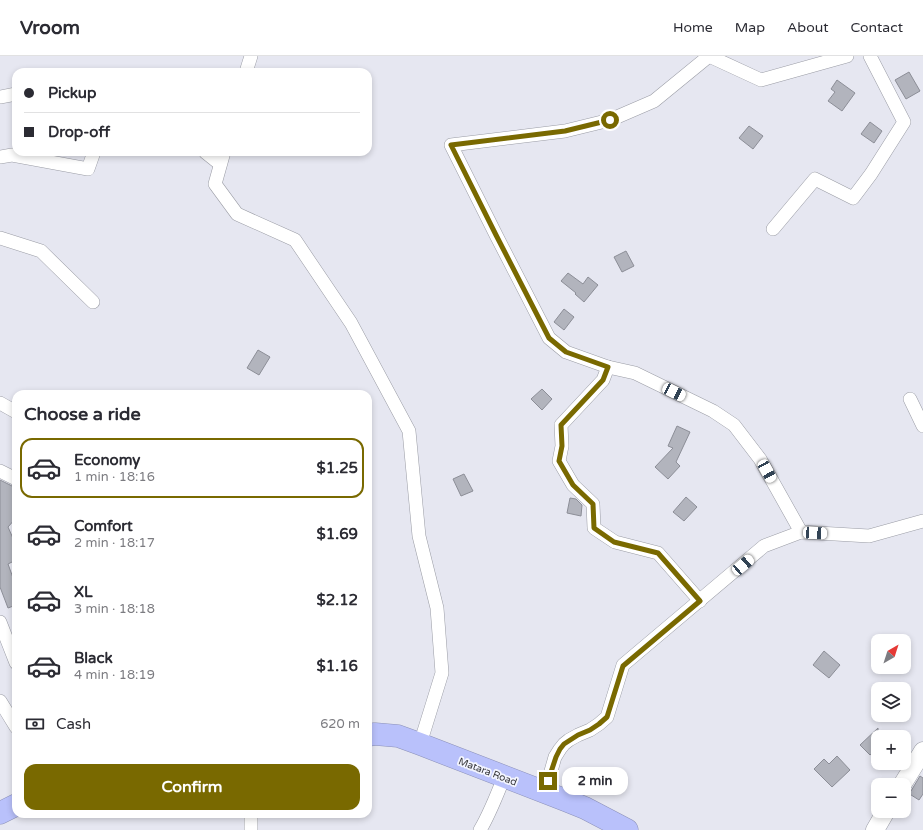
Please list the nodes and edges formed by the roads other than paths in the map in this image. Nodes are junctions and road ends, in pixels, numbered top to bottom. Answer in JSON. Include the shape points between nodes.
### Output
{"nodes":[{"id":1,"x":251,"y":56,"type":"edge"},
{"id":2,"x":709,"y":56,"type":"edge"},
{"id":3,"x":847,"y":56,"type":"edge"},
{"id":4,"x":870,"y":56,"type":"edge"},
{"id":5,"x":247,"y":68,"type":"edge"},
{"id":6,"x":12,"y":95,"type":"edge"},
{"id":7,"x":0,"y":97,"type":"edge"},
{"id":8,"x":12,"y":156,"type":"edge"},
{"id":9,"x":12,"y":156,"type":"edge"},
{"id":10,"x":93,"y":156,"type":"edge"},
{"id":11,"x":0,"y":157,"type":"edge"},
{"id":12,"x":222,"y":158,"type":"edge"},
{"id":13,"x":773,"y":229,"type":"dead end"},
{"id":14,"x":0,"y":238,"type":"edge"},
{"id":15,"x":93,"y":302,"type":"dead end"},
{"id":16,"x":608,"y":367,"type":"junction"},
{"id":17,"x":910,"y":398,"type":"dead end"},
{"id":18,"x":0,"y":403,"type":"edge"},
{"id":19,"x":12,"y":410,"type":"edge"},
{"id":20,"x":923,"y":426,"type":"edge"},
{"id":21,"x":0,"y":471,"type":"edge"},
{"id":22,"x":12,"y":477,"type":"edge"},
{"id":23,"x":923,"y":521,"type":"edge"},
{"id":24,"x":801,"y":532,"type":"junction"},
{"id":25,"x":700,"y":601,"type":"junction"},
{"id":26,"x":0,"y":622,"type":"edge"},
{"id":27,"x":12,"y":653,"type":"edge"},
{"id":28,"x":0,"y":701,"type":"edge"},
{"id":29,"x":12,"y":720,"type":"edge"},
{"id":30,"x":372,"y":734,"type":"edge"},
{"id":31,"x":420,"y":744,"type":"junction"},
{"id":32,"x":923,"y":751,"type":"edge"},
{"id":33,"x":504,"y":777,"type":"junction"},
{"id":34,"x":906,"y":778,"type":"edge"},
{"id":35,"x":545,"y":792,"type":"junction"},
{"id":36,"x":12,"y":807,"type":"edge"},
{"id":37,"x":0,"y":813,"type":"edge"},
{"id":38,"x":251,"y":818,"type":"edge"},
{"id":39,"x":882,"y":818,"type":"edge"},
{"id":40,"x":251,"y":830,"type":"edge"},
{"id":41,"x":480,"y":830,"type":"edge"},
{"id":42,"x":627,"y":830,"type":"edge"},
{"id":43,"x":874,"y":830,"type":"edge"}],
"edges":[{"from":1,"to":5,"type":"street"},
{"from":2,"to":3,"type":"street","via":[[761,80]]},
{"from":2,"to":16,"type":"street","via":[[654,101],[610,120],[565,131],[451,145],[549,338],[566,352]]},
{"from":4,"to":13,"type":"street","via":[[904,122],[854,198],[816,179]]},
{"from":6,"to":7,"type":"street"},
{"from":8,"to":10,"type":"street","via":[[88,169]]},
{"from":9,"to":11,"type":"street"},
{"from":12,"to":31,"type":"street","via":[[215,184],[237,214],[295,240],[351,323],[409,431],[419,536],[437,608],[442,673]]},
{"from":14,"to":15,"type":"street","via":[[41,251]]},
{"from":16,"to":24,"type":"street","via":[[635,373],[713,411],[734,425],[760,459]]},
{"from":16,"to":25,"type":"street","via":[[603,380],[561,425],[562,446],[559,461],[573,485],[593,504],[594,528],[614,542],[658,553]]},
{"from":17,"to":20,"type":"street"},
{"from":18,"to":19,"type":"street"},
{"from":21,"to":22,"type":"street"},
{"from":23,"to":24,"type":"street","via":[[868,536]]},
{"from":24,"to":25,"type":"street","via":[[764,546]]},
{"from":25,"to":35,"type":"street","via":[[623,666],[607,717],[564,744],[556,757]]},
{"from":26,"to":27,"type":"street"},
{"from":28,"to":29,"type":"street"},
{"from":30,"to":31,"type":"highway","name":"Matara Road","via":[[398,736]]},
{"from":31,"to":33,"type":"highway","name":"Matara Road"},
{"from":32,"to":34,"type":"main road"},
{"from":33,"to":35,"type":"highway","name":"Matara Road"},
{"from":33,"to":41,"type":"street"},
{"from":35,"to":42,"type":"highway","name":"Matara Road"},
{"from":36,"to":37,"type":"highway"},
{"from":38,"to":40,"type":"street"},
{"from":39,"to":43,"type":"main road"}]}
